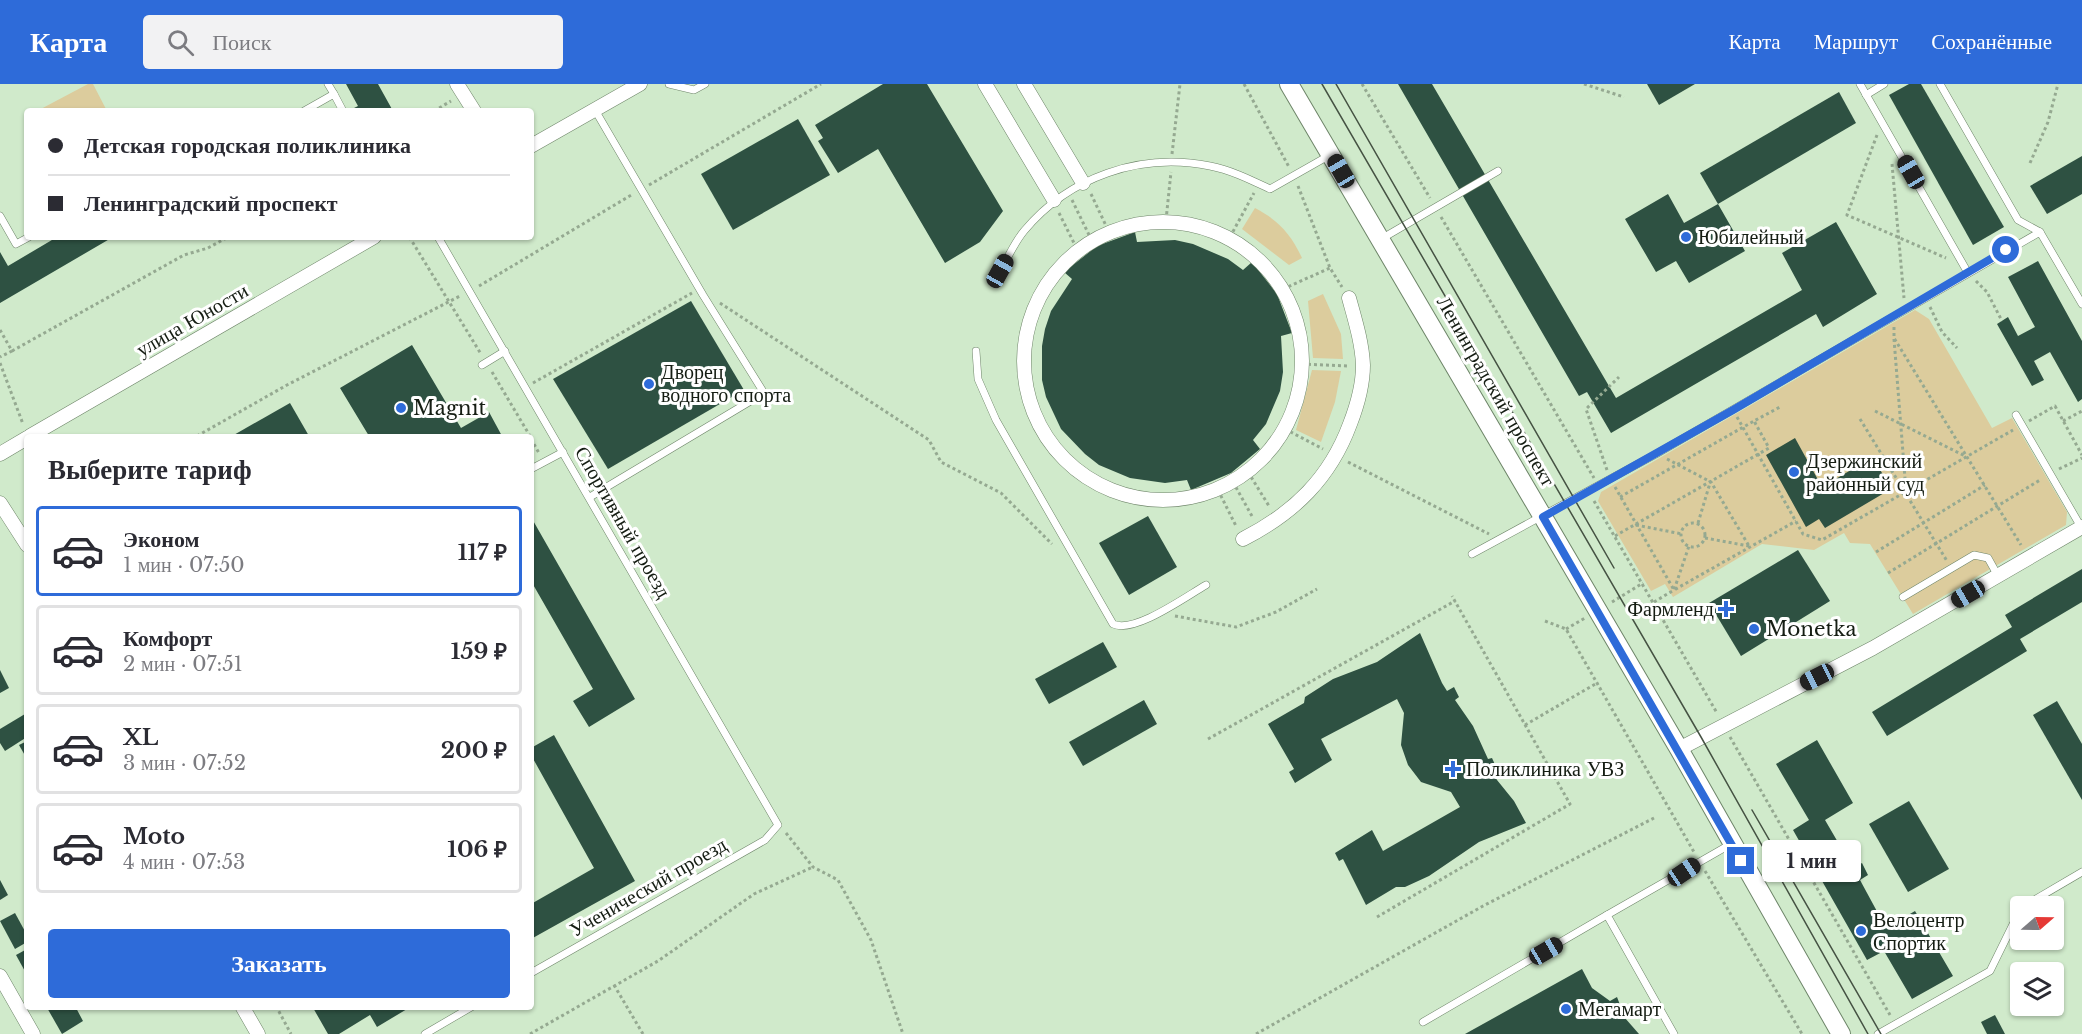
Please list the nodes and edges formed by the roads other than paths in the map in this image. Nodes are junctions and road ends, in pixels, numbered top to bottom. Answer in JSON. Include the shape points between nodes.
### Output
{"nodes":[{"id":1,"x":328,"y":84,"type":"edge"},
{"id":2,"x":457,"y":84,"type":"edge"},
{"id":3,"x":640,"y":84,"type":"edge"},
{"id":4,"x":669,"y":84,"type":"edge"},
{"id":5,"x":705,"y":84,"type":"edge"},
{"id":6,"x":985,"y":84,"type":"edge"},
{"id":7,"x":1024,"y":84,"type":"edge"},
{"id":8,"x":1289,"y":84,"type":"edge"},
{"id":9,"x":1860,"y":84,"type":"edge"},
{"id":10,"x":1884,"y":84,"type":"edge"},
{"id":11,"x":1940,"y":84,"type":"edge"},
{"id":12,"x":334,"y":94,"type":"junction"},
{"id":13,"x":1866,"y":94,"type":"junction"},
{"id":14,"x":309,"y":108,"type":"edge"},
{"id":15,"x":341,"y":108,"type":"edge"},
{"id":16,"x":472,"y":108,"type":"edge"},
{"id":17,"x":595,"y":110,"type":"junction"},
{"id":18,"x":534,"y":144,"type":"edge"},
{"id":19,"x":1331,"y":154,"type":"junction"},
{"id":20,"x":1498,"y":171,"type":"dead end"},
{"id":21,"x":1083,"y":183,"type":"junction"},
{"id":22,"x":1054,"y":200,"type":"junction"},
{"id":23,"x":0,"y":216,"type":"edge"},
{"id":24,"x":2040,"y":232,"type":"junction"},
{"id":25,"x":24,"y":239,"type":"edge"},
{"id":26,"x":1381,"y":239,"type":"junction"},
{"id":27,"x":369,"y":240,"type":"edge"},
{"id":28,"x":440,"y":240,"type":"edge"},
{"id":29,"x":1966,"y":270,"type":"junction"},
{"id":30,"x":1000,"y":271,"type":"dead end"},
{"id":31,"x":1349,"y":298,"type":"road end"},
{"id":32,"x":2082,"y":304,"type":"edge"},
{"id":33,"x":506,"y":351,"type":"junction"},
{"id":34,"x":976,"y":351,"type":"dead end"},
{"id":35,"x":484,"y":364,"type":"road end"},
{"id":36,"x":2016,"y":415,"type":"dead end"},
{"id":37,"x":27,"y":434,"type":"edge"},
{"id":38,"x":24,"y":436,"type":"edge"},
{"id":39,"x":563,"y":452,"type":"junction"},
{"id":40,"x":0,"y":454,"type":"edge"},
{"id":41,"x":534,"y":467,"type":"edge"},
{"id":42,"x":1233,"y":482,"type":"joint"},
{"id":43,"x":590,"y":497,"type":"junction"},
{"id":44,"x":0,"y":503,"type":"edge"},
{"id":45,"x":1543,"y":517,"type":"junction"},
{"id":46,"x":2081,"y":527,"type":"edge"},
{"id":47,"x":1243,"y":538,"type":"dead end"},
{"id":48,"x":24,"y":539,"type":"edge"},
{"id":49,"x":1472,"y":554,"type":"dead end"},
{"id":50,"x":1998,"y":576,"type":"junction"},
{"id":51,"x":1206,"y":585,"type":"dead end"},
{"id":52,"x":1903,"y":597,"type":"dead end"},
{"id":53,"x":1679,"y":749,"type":"junction"},
{"id":54,"x":778,"y":825,"type":"joint"},
{"id":55,"x":1731,"y":844,"type":"junction"},
{"id":56,"x":2082,"y":872,"type":"edge"},
{"id":57,"x":2041,"y":896,"type":"edge"},
{"id":58,"x":1607,"y":915,"type":"junction"},
{"id":59,"x":2010,"y":930,"type":"edge"},
{"id":60,"x":534,"y":971,"type":"edge"},
{"id":61,"x":0,"y":976,"type":"edge"},
{"id":62,"x":244,"y":1010,"type":"edge"},
{"id":63,"x":466,"y":1010,"type":"edge"},
{"id":64,"x":1423,"y":1022,"type":"dead end"},
{"id":65,"x":33,"y":1034,"type":"edge"},
{"id":66,"x":258,"y":1034,"type":"edge"},
{"id":67,"x":425,"y":1034,"type":"edge"},
{"id":68,"x":1674,"y":1034,"type":"edge"},
{"id":69,"x":1841,"y":1034,"type":"edge"},
{"id":70,"x":1878,"y":1034,"type":"edge"}],
"edges":[{"from":1,"to":12,"type":"lane"},
{"from":2,"to":16,"type":"street"},
{"from":3,"to":17,"type":"street"},
{"from":4,"to":5,"type":"lane","via":[[694,90]]},
{"from":6,"to":22,"type":"street"},
{"from":7,"to":21,"type":"street"},
{"from":8,"to":19,"type":"main road","name":"Ленинградский проспект"},
{"from":9,"to":13,"type":"lane"},
{"from":10,"to":13,"type":"lane"},
{"from":11,"to":24,"type":"lane","via":[[2018,220]]},
{"from":12,"to":14,"type":"lane"},
{"from":12,"to":15,"type":"lane"},
{"from":13,"to":29,"type":"lane"},
{"from":17,"to":18,"type":"street"},
{"from":17,"to":43,"type":"lane","via":[[764,393]]},
{"from":19,"to":21,"type":"lane","via":[[1270,189],[1212,166],[1171,162],[1108,172]]},
{"from":19,"to":26,"type":"main road","name":"Ленинградский проспект"},
{"from":20,"to":26,"type":"lane"},
{"from":21,"to":22,"type":"lane"},
{"from":22,"to":30,"type":"lane","via":[[1022,233]]},
{"from":23,"to":25,"type":"lane","via":[[16,244]]},
{"from":24,"to":29,"type":"lane"},
{"from":24,"to":32,"type":"lane"},
{"from":26,"to":45,"type":"main road","name":"Ленинградский проспект"},
{"from":27,"to":37,"type":"street","name":"улица Юности"},
{"from":28,"to":33,"type":"lane","name":"Спортивный проезд"},
{"from":29,"to":45,"type":"lane","via":[[1905,310]]},
{"from":31,"to":47,"type":"street","via":[[1363,367],[1353,414],[1336,456],[1322,478],[1292,509]]},
{"from":33,"to":35,"type":"lane"},
{"from":33,"to":39,"type":"lane","name":"Спортивный проезд"},
{"from":34,"to":51,"type":"lane","via":[[978,379],[992,412],[1113,624],[1135,625]]},
{"from":36,"to":46,"type":"lane"},
{"from":38,"to":40,"type":"street","name":"улица Юности"},
{"from":39,"to":41,"type":"lane"},
{"from":39,"to":43,"type":"lane","name":"Спортивный проезд"},
{"from":42,"to":42,"type":"street","via":[[1218,490],[1170,501],[1123,496],[1074,469],[1038,424],[1026,383],[1025,352],[1030,326],[1043,289],[1054,274],[1092,241],[1142,222],[1166,220],[1230,237],[1257,258],[1283,290],[1297,328],[1302,364],[1296,400],[1285,429],[1261,462]]},
{"from":43,"to":54,"type":"lane","name":"Спортивный проезд"},
{"from":44,"to":48,"type":"street"},
{"from":45,"to":49,"type":"lane"},
{"from":45,"to":53,"type":"main road","name":"Ленинградский проспект"},
{"from":46,"to":50,"type":"street"},
{"from":50,"to":52,"type":"lane","via":[[1988,558],[1974,555]]},
{"from":50,"to":53,"type":"street","via":[[1873,648]]},
{"from":53,"to":55,"type":"main road","name":"Ленинградский проспект"},
{"from":54,"to":60,"type":"lane","name":"Ученический проезд","via":[[765,840]]},
{"from":55,"to":58,"type":"lane"},
{"from":55,"to":69,"type":"main road","name":"Ленинградский проспект"},
{"from":56,"to":57,"type":"lane"},
{"from":58,"to":64,"type":"lane"},
{"from":58,"to":68,"type":"lane"},
{"from":59,"to":70,"type":"lane","via":[[1990,970]]},
{"from":61,"to":65,"type":"street"},
{"from":62,"to":66,"type":"street"},
{"from":63,"to":67,"type":"lane"}]}
